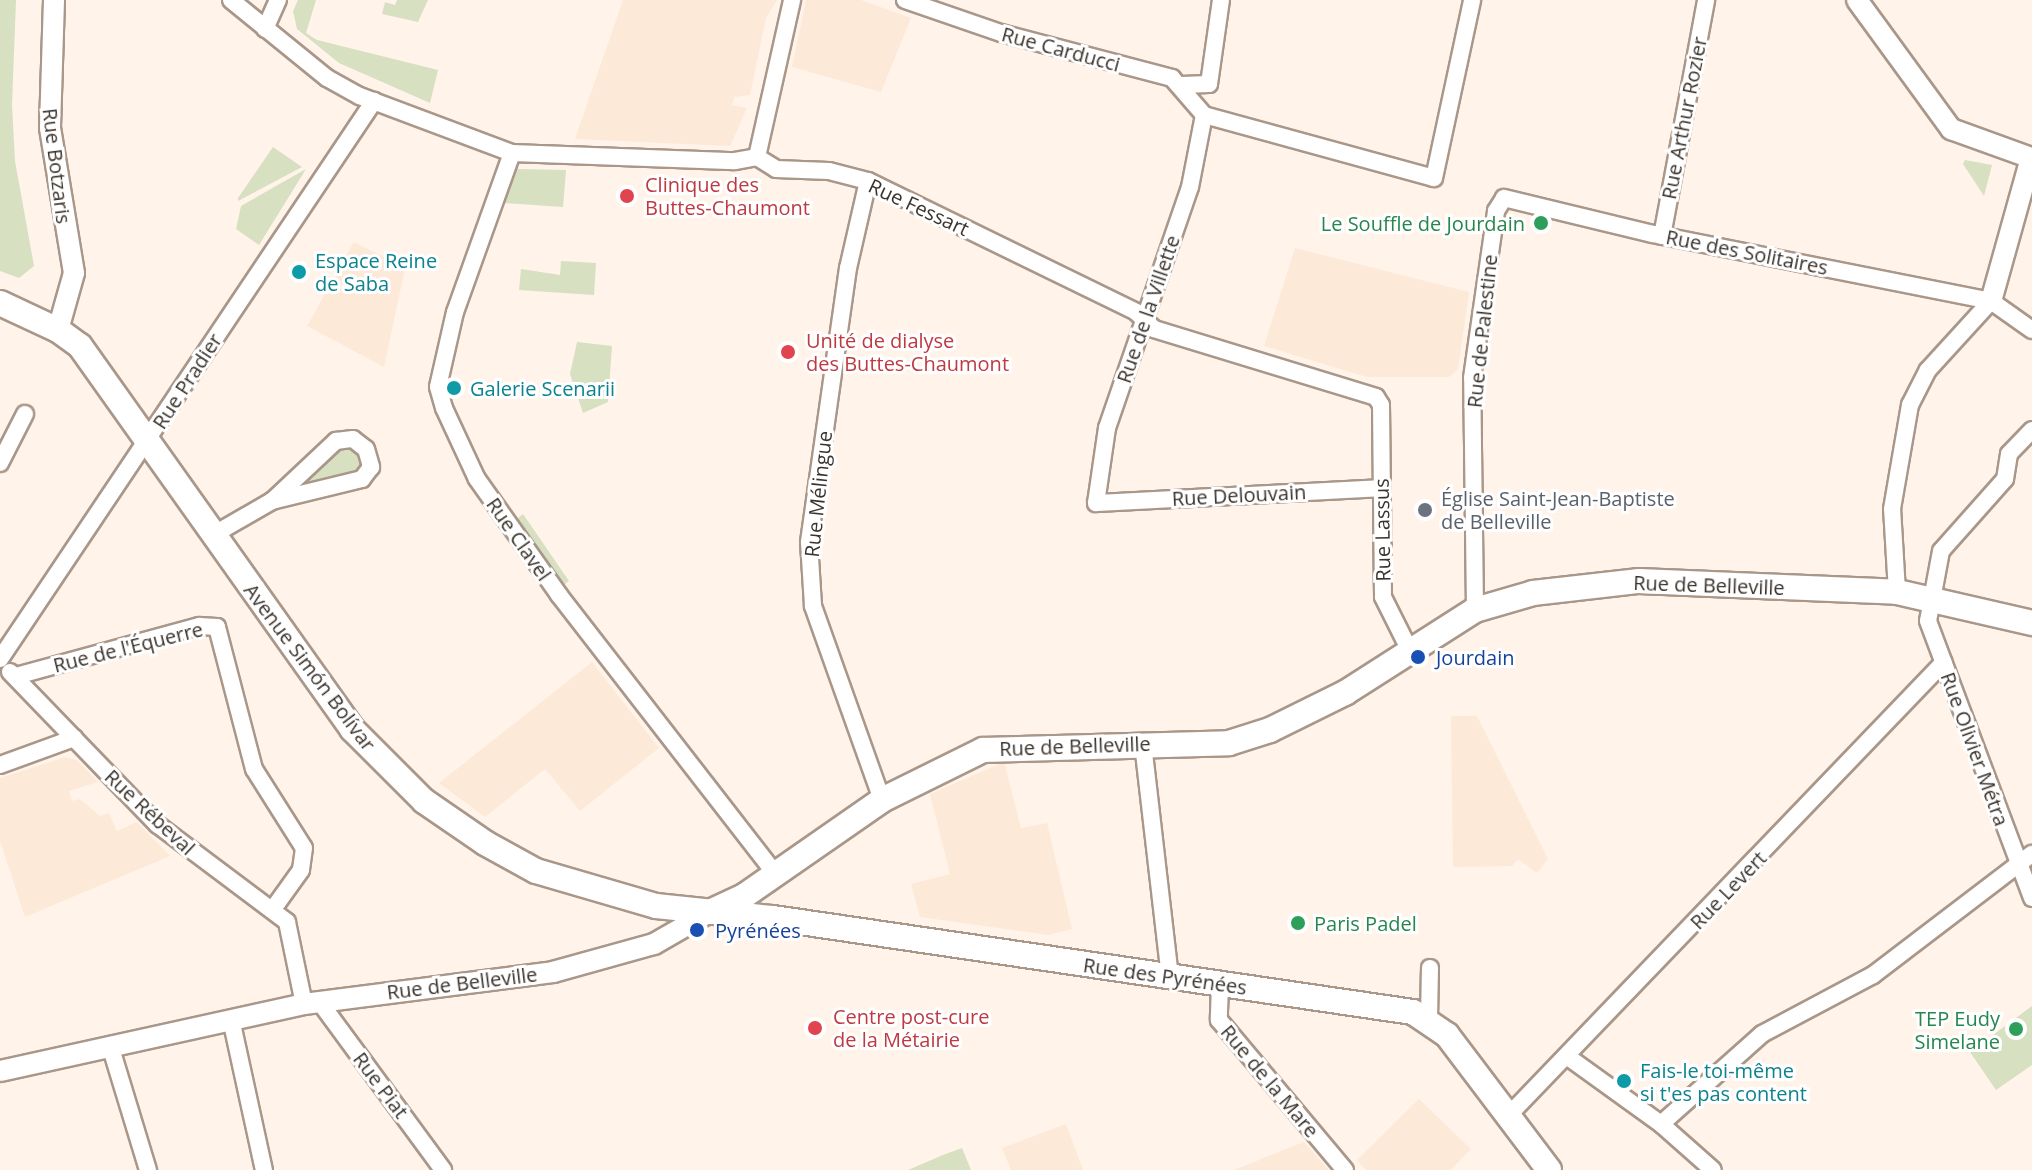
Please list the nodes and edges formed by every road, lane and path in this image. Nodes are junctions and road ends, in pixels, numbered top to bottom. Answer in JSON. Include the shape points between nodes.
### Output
{"nodes":[{"id":1,"x":54,"y":0,"type":"edge"},
{"id":2,"x":231,"y":0,"type":"edge"},
{"id":3,"x":278,"y":0,"type":"edge"},
{"id":4,"x":792,"y":0,"type":"edge"},
{"id":5,"x":905,"y":0,"type":"edge"},
{"id":6,"x":1221,"y":0,"type":"edge"},
{"id":7,"x":1472,"y":0,"type":"edge"},
{"id":8,"x":1706,"y":0,"type":"edge"},
{"id":9,"x":1857,"y":0,"type":"edge"},
{"id":10,"x":265,"y":29,"type":"junction"},
{"id":11,"x":1181,"y":85,"type":"junction"},
{"id":12,"x":374,"y":101,"type":"junction"},
{"id":13,"x":1204,"y":115,"type":"junction"},
{"id":14,"x":512,"y":153,"type":"junction"},
{"id":15,"x":2031,"y":156,"type":"edge"},
{"id":16,"x":757,"y":157,"type":"junction"},
{"id":17,"x":868,"y":181,"type":"junction"},
{"id":18,"x":1504,"y":198,"type":"joint"},
{"id":19,"x":1662,"y":236,"type":"junction"},
{"id":20,"x":1991,"y":301,"type":"junction"},
{"id":21,"x":0,"y":303,"type":"edge"},
{"id":22,"x":1144,"y":320,"type":"junction"},
{"id":23,"x":58,"y":330,"type":"junction"},
{"id":24,"x":2032,"y":330,"type":"edge"},
{"id":25,"x":1379,"y":400,"type":"joint"},
{"id":26,"x":25,"y":414,"type":"dead end"},
{"id":27,"x":2032,"y":430,"type":"edge"},
{"id":28,"x":148,"y":440,"type":"junction"},
{"id":29,"x":0,"y":463,"type":"edge"},
{"id":30,"x":1381,"y":488,"type":"junction"},
{"id":31,"x":272,"y":501,"type":"junction"},
{"id":32,"x":1096,"y":503,"type":"joint"},
{"id":33,"x":213,"y":535,"type":"junction"},
{"id":34,"x":1897,"y":592,"type":"junction"},
{"id":35,"x":1931,"y":599,"type":"junction"},
{"id":36,"x":1475,"y":610,"type":"junction"},
{"id":37,"x":2032,"y":623,"type":"edge"},
{"id":38,"x":1411,"y":653,"type":"junction"},
{"id":39,"x":0,"y":662,"type":"edge"},
{"id":40,"x":1944,"y":662,"type":"junction"},
{"id":41,"x":16,"y":676,"type":"junction"},
{"id":42,"x":74,"y":738,"type":"junction"},
{"id":43,"x":1143,"y":744,"type":"junction"},
{"id":44,"x":0,"y":765,"type":"edge"},
{"id":45,"x":882,"y":800,"type":"junction"},
{"id":46,"x":2025,"y":859,"type":"edge"},
{"id":47,"x":775,"y":873,"type":"junction"},
{"id":48,"x":2032,"y":898,"type":"edge"},
{"id":49,"x":273,"y":909,"type":"junction"},
{"id":50,"x":708,"y":913,"type":"junction"},
{"id":51,"x":1430,"y":968,"type":"dead end"},
{"id":52,"x":1170,"y":977,"type":"junction"},
{"id":53,"x":1220,"y":984,"type":"junction"},
{"id":54,"x":311,"y":1002,"type":"junction"},
{"id":55,"x":231,"y":1019,"type":"junction"},
{"id":56,"x":1429,"y":1019,"type":"junction"},
{"id":57,"x":110,"y":1045,"type":"junction"},
{"id":58,"x":1568,"y":1057,"type":"junction"},
{"id":59,"x":0,"y":1071,"type":"edge"},
{"id":60,"x":1508,"y":1116,"type":"junction"},
{"id":61,"x":1661,"y":1124,"type":"junction"},
{"id":62,"x":148,"y":1170,"type":"edge"},
{"id":63,"x":264,"y":1170,"type":"edge"},
{"id":64,"x":443,"y":1170,"type":"edge"},
{"id":65,"x":1345,"y":1170,"type":"edge"},
{"id":66,"x":1549,"y":1170,"type":"edge"},
{"id":67,"x":1713,"y":1170,"type":"edge"}],
"edges":[{"from":1,"to":23,"type":"street","name":"Rue Botzaris","via":[[50,128],[74,273]]},
{"from":2,"to":10,"type":"street","name":"Rue Fessart"},
{"from":3,"to":10,"type":"street"},
{"from":4,"to":16,"type":"street"},
{"from":5,"to":11,"type":"street","name":"Rue Carducci"},
{"from":6,"to":11,"type":"street","via":[[1209,84]]},
{"from":7,"to":13,"type":"street","via":[[1434,178]]},
{"from":8,"to":19,"type":"street","name":"Rue Arthur Rozier"},
{"from":9,"to":15,"type":"street","via":[[1951,129]]},
{"from":10,"to":12,"type":"street","name":"Rue Fessart","via":[[327,78]]},
{"from":11,"to":13,"type":"street"},
{"from":12,"to":14,"type":"street","name":"Rue Fessart"},
{"from":12,"to":28,"type":"street","name":"Rue Pradier"},
{"from":13,"to":22,"type":"street","name":"Rue de la Villette","via":[[1190,187]]},
{"from":14,"to":16,"type":"street","name":"Rue Fessart","via":[[735,161]]},
{"from":14,"to":47,"type":"street","name":"Rue Clavel","via":[[455,312],[438,387],[444,408],[477,479],[549,582]]},
{"from":15,"to":20,"type":"street"},
{"from":16,"to":17,"type":"street","name":"Rue Fessart","via":[[776,169],[829,171]]},
{"from":17,"to":22,"type":"street","name":"Rue Fessart"},
{"from":17,"to":45,"type":"street","name":"Rue Mélingue","via":[[848,268],[809,542],[813,606]]},
{"from":18,"to":19,"type":"street","name":"Rue des Solitaires"},
{"from":18,"to":36,"type":"street","name":"Rue de Palestine","via":[[1496,211],[1472,378]]},
{"from":19,"to":20,"type":"street","name":"Rue des Solitaires"},
{"from":20,"to":24,"type":"street"},
{"from":20,"to":34,"type":"street","via":[[1928,370],[1910,405],[1892,509]]},
{"from":21,"to":23,"type":"main road","name":"Avenue Simón Bolívar"},
{"from":22,"to":25,"type":"street","name":"Rue Fessart","via":[[1154,329]]},
{"from":22,"to":32,"type":"street","name":"Rue de la Villette","via":[[1107,428]]},
{"from":23,"to":28,"type":"main road","name":"Avenue Simón Bolívar","via":[[80,346]]},
{"from":25,"to":30,"type":"street","name":"Rue Lassus"},
{"from":26,"to":29,"type":"street"},
{"from":27,"to":35,"type":"street","name":"Rue Olivier Métra","via":[[2009,454],[2005,479],[1941,551]]},
{"from":28,"to":33,"type":"main road","name":"Avenue Simón Bolívar"},
{"from":28,"to":39,"type":"street","name":"Rue Pradier"},
{"from":30,"to":32,"type":"street","name":"Rue Delouvain"},
{"from":30,"to":38,"type":"street","name":"Rue Lassus","via":[[1383,597]]},
{"from":31,"to":31,"type":"street","via":[[362,479],[371,467],[366,449],[353,439],[336,441]]},
{"from":31,"to":33,"type":"street"},
{"from":33,"to":50,"type":"main road","name":"Avenue Simón Bolívar","via":[[352,729],[391,771],[455,825],[549,876],[656,906]]},
{"from":34,"to":35,"type":"main road","name":"Rue de Belleville"},
{"from":34,"to":36,"type":"main road","name":"Rue de Belleville","via":[[1639,581],[1533,593]]},
{"from":35,"to":37,"type":"main road","name":"Rue de Belleville"},
{"from":35,"to":40,"type":"street","name":"Rue Olivier Métra","via":[[1928,621]]},
{"from":36,"to":38,"type":"main road","name":"Rue de Belleville"},
{"from":38,"to":43,"type":"main road","name":"Rue de Belleville","via":[[1270,730],[1229,743]]},
{"from":39,"to":41,"type":"street","name":"Rue Rébeval"},
{"from":40,"to":46,"type":"street","name":"Rue Olivier Métra"},
{"from":40,"to":58,"type":"street","name":"Rue Levert"},
{"from":41,"to":42,"type":"street","name":"Rue Rébeval"},
{"from":41,"to":49,"type":"street","name":"Rue de l'Équerre","via":[[199,626],[217,627],[254,769],[304,848],[301,870]]},
{"from":42,"to":44,"type":"street"},
{"from":42,"to":49,"type":"street","name":"Rue Rébeval","via":[[175,839]]},
{"from":43,"to":45,"type":"main road","name":"Rue de Belleville","via":[[983,750]]},
{"from":43,"to":52,"type":"street"},
{"from":45,"to":47,"type":"main road","name":"Rue de Belleville"},
{"from":46,"to":48,"type":"street","name":"Rue Olivier Métra"},
{"from":46,"to":61,"type":"street","via":[[1873,975],[1762,1034]]},
{"from":47,"to":50,"type":"main road","name":"Rue de Belleville"},
{"from":49,"to":54,"type":"street","name":"Rue Rébeval","via":[[287,922]]},
{"from":50,"to":52,"type":"main road","name":"Rue des Pyrénées"},
{"from":50,"to":54,"type":"street","name":"Rue de Belleville","via":[[654,944],[553,972]]},
{"from":51,"to":56,"type":"street"},
{"from":52,"to":53,"type":"main road","name":"Rue des Pyrénées"},
{"from":53,"to":56,"type":"main road","name":"Rue des Pyrénées","via":[[1396,1008]]},
{"from":53,"to":65,"type":"street","name":"Rue de la Mare","via":[[1219,1020]]},
{"from":54,"to":55,"type":"street","name":"Rue de Belleville"},
{"from":54,"to":64,"type":"street","name":"Rue Piat"},
{"from":55,"to":57,"type":"street","name":"Rue de Belleville"},
{"from":55,"to":63,"type":"street"},
{"from":56,"to":60,"type":"main road","name":"Rue des Pyrénées"},
{"from":57,"to":59,"type":"street","name":"Rue de Belleville"},
{"from":57,"to":62,"type":"street"},
{"from":58,"to":60,"type":"street","name":"Rue Levert"},
{"from":58,"to":61,"type":"street"},
{"from":60,"to":66,"type":"main road","name":"Rue des Pyrénées"},
{"from":61,"to":67,"type":"street"}]}
